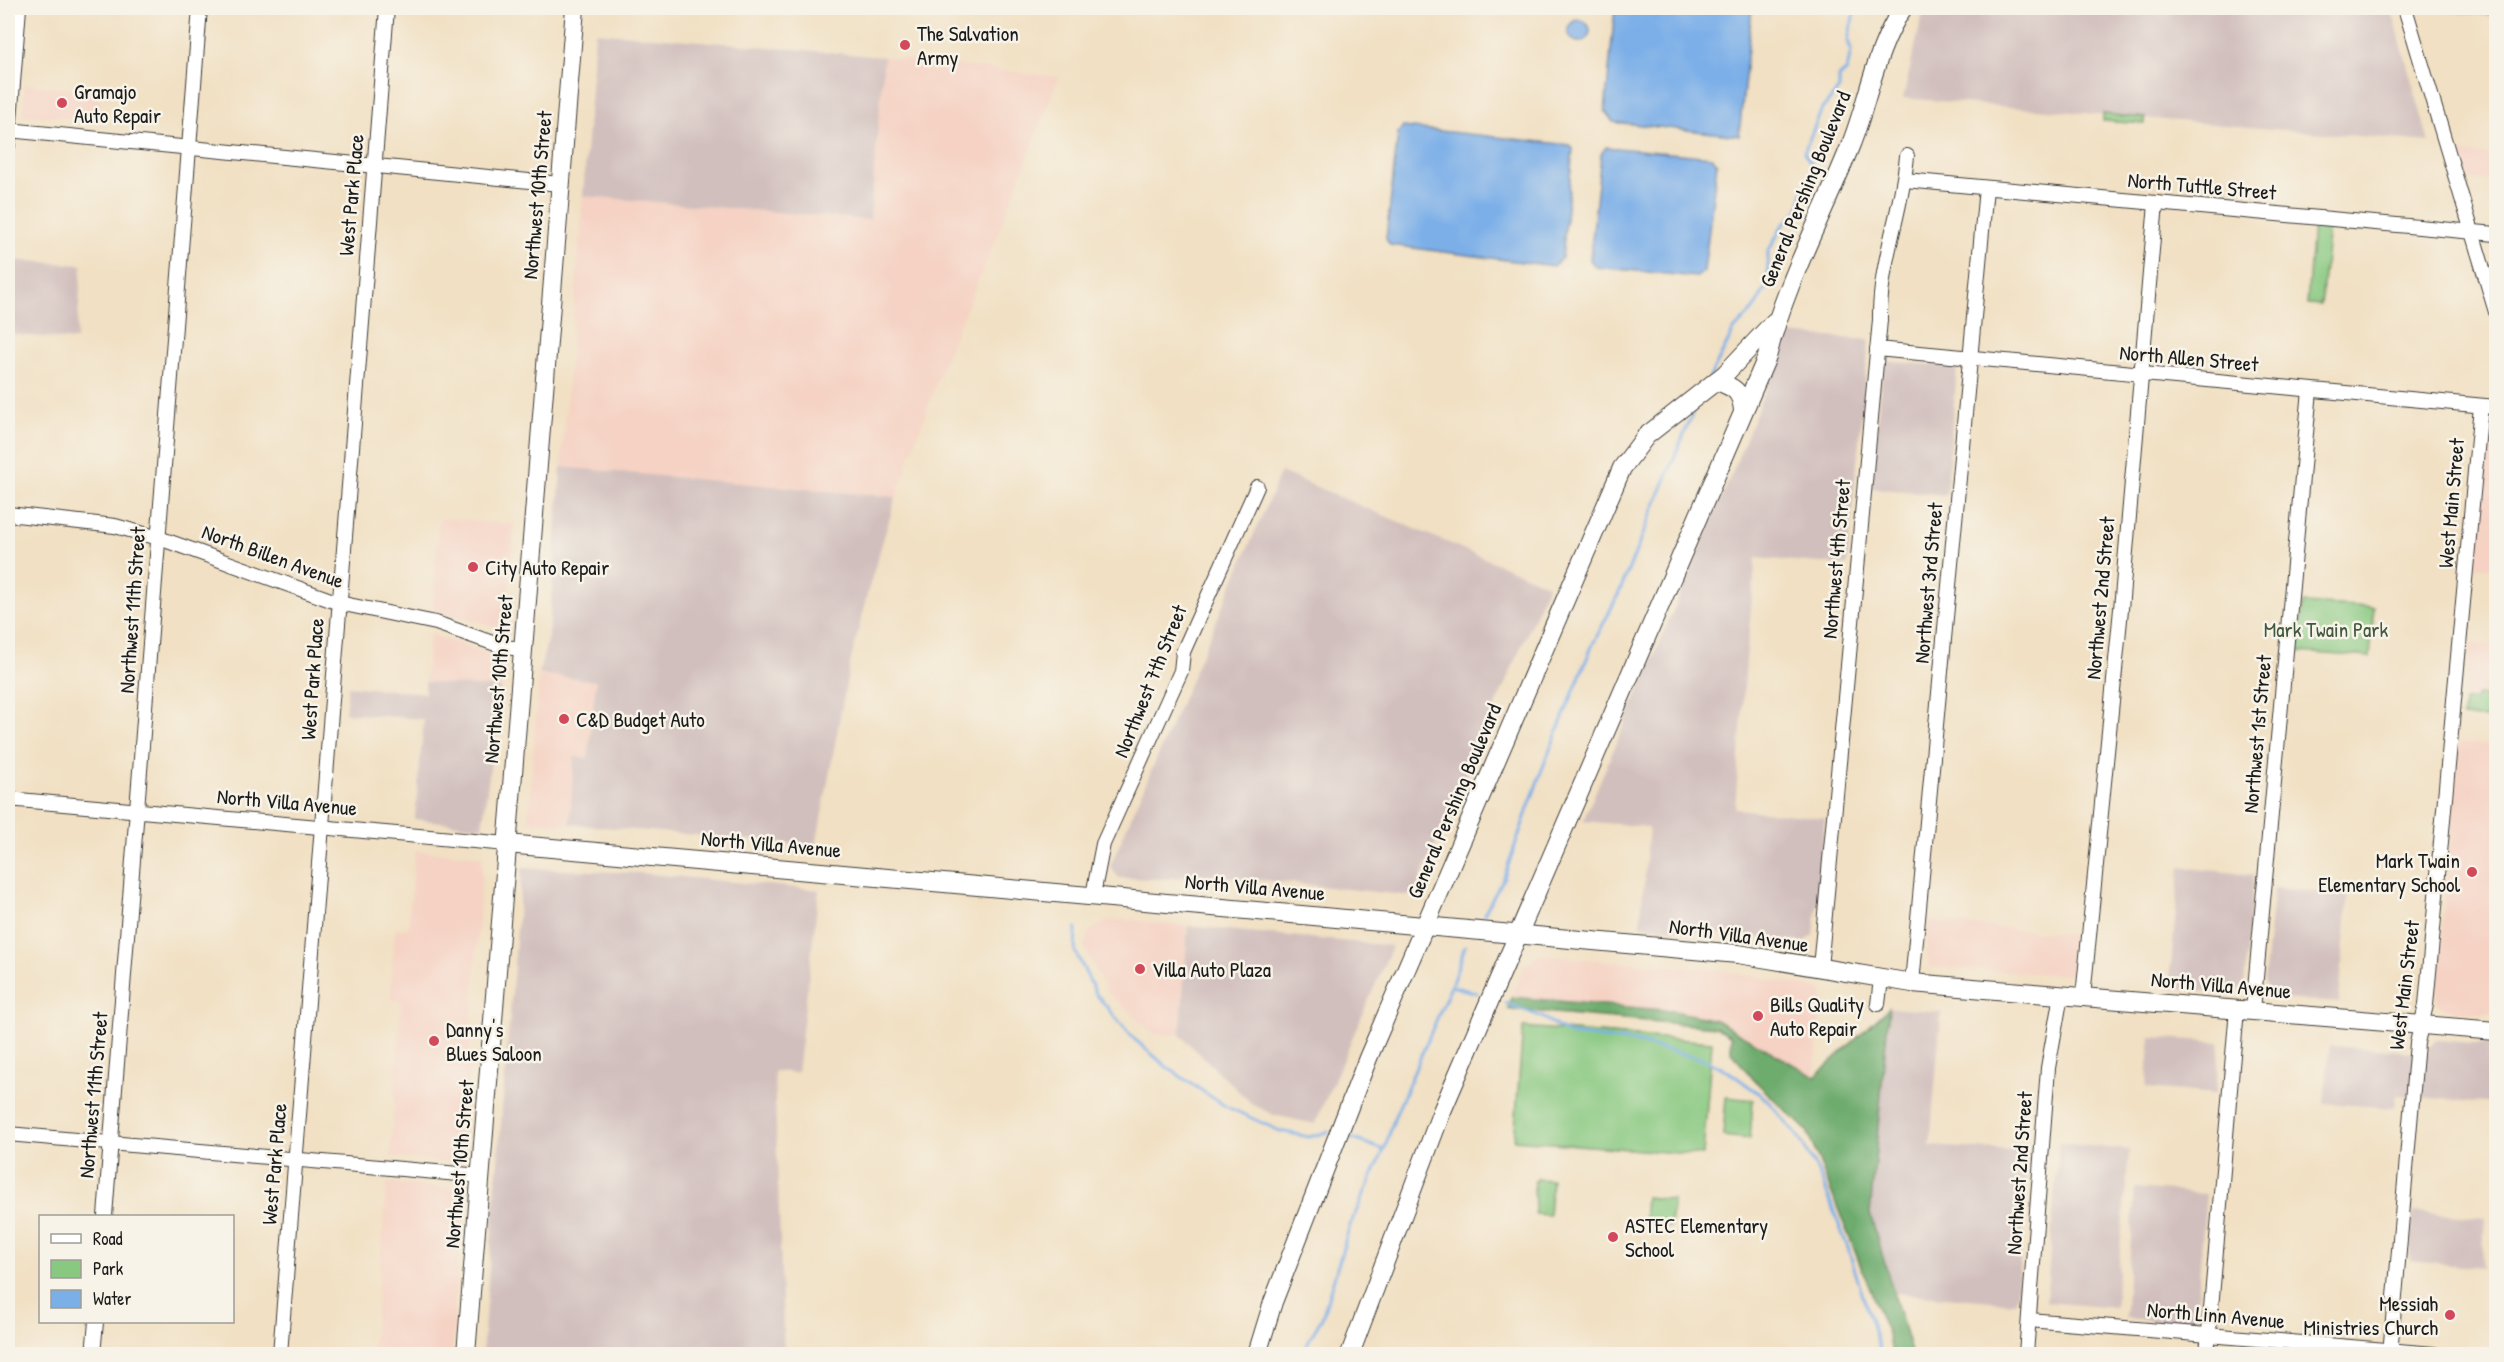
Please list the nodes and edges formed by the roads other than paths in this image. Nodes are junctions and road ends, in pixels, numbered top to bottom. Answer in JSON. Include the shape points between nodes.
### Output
{"nodes":[{"id":1,"x":19,"y":8,"type":"edge"},
{"id":2,"x":200,"y":8,"type":"edge"},
{"id":3,"x":387,"y":8,"type":"edge"},
{"id":4,"x":575,"y":8,"type":"edge"},
{"id":5,"x":1903,"y":8,"type":"edge"},
{"id":6,"x":2404,"y":8,"type":"edge"},
{"id":7,"x":8,"y":131,"type":"edge"},
{"id":8,"x":8,"y":145,"type":"edge"},
{"id":9,"x":189,"y":149,"type":"junction"},
{"id":10,"x":1907,"y":156,"type":"dead end"},
{"id":11,"x":374,"y":166,"type":"junction"},
{"id":12,"x":1905,"y":180,"type":"junction"},
{"id":13,"x":560,"y":184,"type":"junction"},
{"id":14,"x":1986,"y":188,"type":"junction"},
{"id":15,"x":2156,"y":203,"type":"junction"},
{"id":16,"x":2472,"y":232,"type":"junction"},
{"id":17,"x":2496,"y":234,"type":"edge"},
{"id":18,"x":2496,"y":312,"type":"edge"},
{"id":19,"x":1776,"y":320,"type":"junction"},
{"id":20,"x":1877,"y":349,"type":"junction"},
{"id":21,"x":1970,"y":357,"type":"junction"},
{"id":22,"x":2141,"y":374,"type":"junction"},
{"id":23,"x":1716,"y":381,"type":"junction"},
{"id":24,"x":2310,"y":390,"type":"junction"},
{"id":25,"x":2481,"y":406,"type":"junction"},
{"id":26,"x":2496,"y":407,"type":"edge"},
{"id":27,"x":1743,"y":410,"type":"junction"},
{"id":28,"x":1257,"y":487,"type":"dead end"},
{"id":29,"x":8,"y":514,"type":"edge"},
{"id":30,"x":159,"y":538,"type":"junction"},
{"id":31,"x":339,"y":603,"type":"junction"},
{"id":32,"x":522,"y":649,"type":"junction"},
{"id":33,"x":8,"y":799,"type":"edge"},
{"id":34,"x":137,"y":811,"type":"junction"},
{"id":35,"x":322,"y":828,"type":"junction"},
{"id":36,"x":507,"y":844,"type":"junction"},
{"id":37,"x":1093,"y":895,"type":"junction"},
{"id":38,"x":1425,"y":926,"type":"junction"},
{"id":39,"x":1518,"y":934,"type":"junction"},
{"id":40,"x":1820,"y":969,"type":"junction"},
{"id":41,"x":1881,"y":979,"type":"junction"},
{"id":42,"x":1912,"y":983,"type":"junction"},
{"id":43,"x":2061,"y":995,"type":"junction"},
{"id":44,"x":2083,"y":997,"type":"junction"},
{"id":45,"x":1878,"y":1004,"type":"dead end"},
{"id":46,"x":2245,"y":1010,"type":"junction"},
{"id":47,"x":2421,"y":1025,"type":"junction"},
{"id":48,"x":2496,"y":1031,"type":"edge"},
{"id":49,"x":8,"y":1134,"type":"edge"},
{"id":50,"x":110,"y":1143,"type":"junction"},
{"id":51,"x":296,"y":1160,"type":"junction"},
{"id":52,"x":481,"y":1176,"type":"junction"},
{"id":53,"x":105,"y":1215,"type":"edge"},
{"id":54,"x":2029,"y":1320,"type":"junction"},
{"id":55,"x":96,"y":1323,"type":"edge"},
{"id":56,"x":2209,"y":1335,"type":"junction"},
{"id":57,"x":2390,"y":1353,"type":"edge"},
{"id":58,"x":93,"y":1354,"type":"edge"},
{"id":59,"x":280,"y":1354,"type":"edge"},
{"id":60,"x":466,"y":1354,"type":"edge"},
{"id":61,"x":1257,"y":1354,"type":"edge"},
{"id":62,"x":1350,"y":1354,"type":"edge"},
{"id":63,"x":2026,"y":1354,"type":"edge"},
{"id":64,"x":2207,"y":1354,"type":"edge"},
{"id":65,"x":2434,"y":1354,"type":"edge"}],
"edges":[{"from":1,"to":7,"type":"street"},
{"from":2,"to":9,"type":"street","name":"Northwest 11th Street"},
{"from":3,"to":11,"type":"street","name":"West Park Place"},
{"from":4,"to":13,"type":"main road","name":"Northwest 10th Street"},
{"from":5,"to":19,"type":"main road","name":"General Pershing Boulevard","via":[[1888,32],[1852,143]]},
{"from":6,"to":16,"type":"street"},
{"from":7,"to":8,"type":"street"},
{"from":7,"to":9,"type":"street"},
{"from":9,"to":11,"type":"street"},
{"from":9,"to":30,"type":"street","name":"Northwest 11th Street"},
{"from":10,"to":12,"type":"street","name":"Northwest 4th Street"},
{"from":11,"to":13,"type":"street"},
{"from":11,"to":31,"type":"street","name":"West Park Place"},
{"from":12,"to":14,"type":"street","name":"North Tuttle Street"},
{"from":12,"to":20,"type":"street","name":"Northwest 4th Street","via":[[1880,292]]},
{"from":13,"to":32,"type":"main road","name":"Northwest 10th Street"},
{"from":14,"to":15,"type":"street","name":"North Tuttle Street"},
{"from":14,"to":21,"type":"street","name":"Northwest 3rd Street"},
{"from":15,"to":16,"type":"street","name":"North Tuttle Street"},
{"from":15,"to":22,"type":"street","name":"Northwest 2nd Street"},
{"from":16,"to":17,"type":"street","name":"North Tuttle Street"},
{"from":16,"to":18,"type":"street"},
{"from":19,"to":23,"type":"main road","name":"General Pershing Boulevard"},
{"from":19,"to":27,"type":"main road","name":"General Pershing Boulevard","via":[[1767,357]]},
{"from":20,"to":21,"type":"street","name":"North Allen Street"},
{"from":20,"to":40,"type":"street","name":"Northwest 4th Street"},
{"from":21,"to":22,"type":"street","name":"North Allen Street"},
{"from":21,"to":42,"type":"street","name":"Northwest 3rd Street"},
{"from":22,"to":24,"type":"street","name":"North Allen Street"},
{"from":22,"to":44,"type":"street","name":"Northwest 2nd Street"},
{"from":23,"to":27,"type":"main road","via":[[1740,393]]},
{"from":23,"to":38,"type":"main road","name":"General Pershing Boulevard","via":[[1646,436],[1622,468]]},
{"from":24,"to":25,"type":"street","name":"North Allen Street"},
{"from":24,"to":46,"type":"street","name":"Northwest 1st Street"},
{"from":25,"to":26,"type":"street","name":"North Allen Street"},
{"from":25,"to":47,"type":"street","name":"West Main Street"},
{"from":27,"to":39,"type":"main road","name":"General Pershing Boulevard"},
{"from":28,"to":37,"type":"street","name":"Northwest 7th Street","via":[[1183,652],[1181,671],[1103,844]]},
{"from":29,"to":30,"type":"street","name":"North Billen Avenue","via":[[115,526]]},
{"from":30,"to":31,"type":"street","name":"North Billen Avenue"},
{"from":30,"to":34,"type":"street","name":"Northwest 11th Street"},
{"from":31,"to":32,"type":"street","name":"North Billen Avenue","via":[[436,623],[504,647]]},
{"from":31,"to":35,"type":"street","name":"West Park Place"},
{"from":32,"to":36,"type":"main road","name":"Northwest 10th Street"},
{"from":33,"to":34,"type":"street","name":"North Villa Avenue"},
{"from":34,"to":35,"type":"street","name":"North Villa Avenue"},
{"from":34,"to":50,"type":"street","name":"Northwest 11th Street"},
{"from":35,"to":36,"type":"street","name":"North Villa Avenue"},
{"from":35,"to":51,"type":"street","name":"West Park Place"},
{"from":36,"to":37,"type":"main road","name":"North Villa Avenue"},
{"from":36,"to":52,"type":"main road","name":"Northwest 10th Street"},
{"from":37,"to":38,"type":"main road","name":"North Villa Avenue"},
{"from":38,"to":39,"type":"main road","name":"North Villa Avenue"},
{"from":38,"to":61,"type":"main road","name":"General Pershing Boulevard","via":[[1348,1108],[1273,1302]]},
{"from":39,"to":40,"type":"main road","name":"North Villa Avenue","via":[[1738,954]]},
{"from":39,"to":62,"type":"main road","name":"General Pershing Boulevard","via":[[1442,1111]]},
{"from":40,"to":41,"type":"main road","name":"North Villa Avenue"},
{"from":41,"to":42,"type":"main road","name":"North Villa Avenue"},
{"from":41,"to":45,"type":"street"},
{"from":42,"to":43,"type":"main road","name":"North Villa Avenue"},
{"from":43,"to":44,"type":"main road","name":"North Villa Avenue"},
{"from":43,"to":54,"type":"street","name":"Northwest 2nd Street","via":[[2048,1068]]},
{"from":44,"to":46,"type":"main road","name":"North Villa Avenue"},
{"from":46,"to":47,"type":"main road","name":"North Villa Avenue"},
{"from":46,"to":56,"type":"street","name":"Northwest 1st Street"},
{"from":47,"to":48,"type":"main road","name":"North Villa Avenue"},
{"from":47,"to":57,"type":"street","name":"West Main Street"},
{"from":49,"to":50,"type":"street"},
{"from":50,"to":51,"type":"street"},
{"from":50,"to":53,"type":"street","name":"Northwest 11th Street"},
{"from":51,"to":52,"type":"street"},
{"from":51,"to":59,"type":"street","name":"West Park Place"},
{"from":52,"to":60,"type":"main road","name":"Northwest 10th Street"},
{"from":54,"to":56,"type":"street","name":"North Linn Avenue"},
{"from":54,"to":63,"type":"street","name":"Northwest 2nd Street"},
{"from":55,"to":58,"type":"street"},
{"from":56,"to":57,"type":"street","name":"North Linn Avenue"},
{"from":56,"to":64,"type":"street","name":"Northwest 1st Street"},
{"from":57,"to":65,"type":"street","name":"North Linn Avenue"}]}
